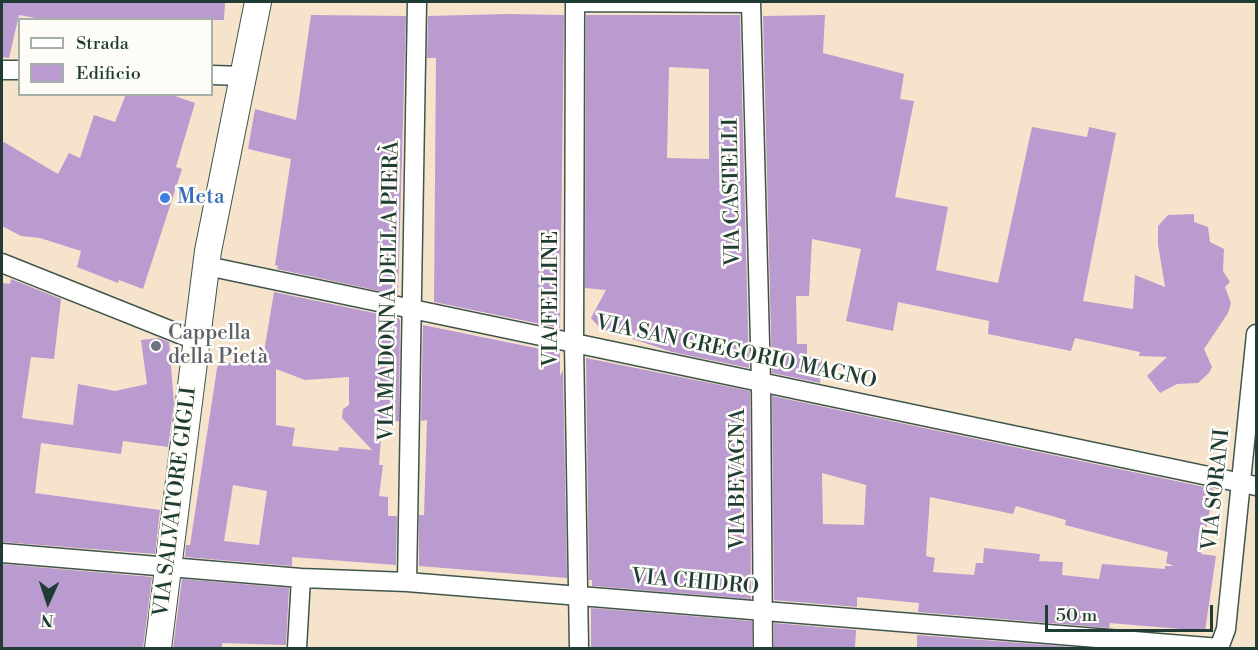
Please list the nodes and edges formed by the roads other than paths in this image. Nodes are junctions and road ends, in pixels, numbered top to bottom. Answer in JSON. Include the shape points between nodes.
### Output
{"nodes":[{"id":1,"x":258,"y":2,"type":"edge"},
{"id":2,"x":417,"y":2,"type":"edge"},
{"id":3,"x":575,"y":2,"type":"edge"},
{"id":4,"x":580,"y":2,"type":"edge"},
{"id":5,"x":752,"y":2,"type":"edge"},
{"id":6,"x":2,"y":70,"type":"edge"},
{"id":7,"x":18,"y":70,"type":"edge"},
{"id":8,"x":213,"y":75,"type":"edge"},
{"id":9,"x":243,"y":76,"type":"junction"},
{"id":10,"x":2,"y":263,"type":"edge"},
{"id":11,"x":207,"y":266,"type":"junction"},
{"id":12,"x":412,"y":309,"type":"junction"},
{"id":13,"x":1257,"y":334,"type":"edge"},
{"id":14,"x":197,"y":341,"type":"junction"},
{"id":15,"x":574,"y":343,"type":"junction"},
{"id":16,"x":760,"y":381,"type":"junction"},
{"id":17,"x":1248,"y":484,"type":"edge"},
{"id":18,"x":2,"y":553,"type":"edge"},
{"id":19,"x":166,"y":566,"type":"junction"},
{"id":20,"x":301,"y":578,"type":"junction"},
{"id":21,"x":407,"y":582,"type":"junction"},
{"id":22,"x":579,"y":596,"type":"junction"},
{"id":23,"x":762,"y":612,"type":"junction"},
{"id":24,"x":158,"y":648,"type":"edge"},
{"id":25,"x":297,"y":648,"type":"edge"},
{"id":26,"x":579,"y":648,"type":"edge"},
{"id":27,"x":763,"y":648,"type":"edge"},
{"id":28,"x":1220,"y":648,"type":"edge"}],
"edges":[{"from":1,"to":9,"type":"street","name":"VIA SALVATORE GIGLI"},
{"from":2,"to":12,"type":"street","name":"VIA MADONNA DELLA PIERÀ"},
{"from":3,"to":15,"type":"street","name":"VIA FELLINE"},
{"from":4,"to":5,"type":"street"},
{"from":5,"to":16,"type":"street","name":"VIA CASTELLI"},
{"from":6,"to":7,"type":"street"},
{"from":8,"to":9,"type":"street"},
{"from":9,"to":11,"type":"street","name":"VIA SALVATORE GIGLI"},
{"from":10,"to":14,"type":"street"},
{"from":11,"to":12,"type":"street","name":"VIA SAN GREGORIO MAGNO"},
{"from":11,"to":14,"type":"street","name":"VIA SALVATORE GIGLI"},
{"from":12,"to":15,"type":"street","name":"VIA SAN GREGORIO MAGNO"},
{"from":12,"to":21,"type":"street","name":"VIA MADONNA DELLA PIERÀ"},
{"from":13,"to":17,"type":"street","name":"VIA SORANI"},
{"from":14,"to":19,"type":"street","name":"VIA SALVATORE GIGLI"},
{"from":15,"to":16,"type":"street","name":"VIA SAN GREGORIO MAGNO"},
{"from":15,"to":22,"type":"street","name":"VIA FELLINE"},
{"from":16,"to":17,"type":"street","name":"VIA SAN GREGORIO MAGNO"},
{"from":16,"to":23,"type":"street","name":"VIA BEVAGNA"},
{"from":17,"to":28,"type":"street","name":"VIA SORANI"},
{"from":18,"to":19,"type":"street","name":"VIA CHIDRO"},
{"from":19,"to":20,"type":"street","name":"VIA CHIDRO"},
{"from":19,"to":24,"type":"street","name":"VIA SALVATORE GIGLI"},
{"from":20,"to":21,"type":"street","name":"VIA CHIDRO"},
{"from":20,"to":25,"type":"street"},
{"from":21,"to":22,"type":"street","name":"VIA CHIDRO"},
{"from":22,"to":23,"type":"street","name":"VIA CHIDRO"},
{"from":22,"to":26,"type":"street","name":"VIA FELLINE"},
{"from":23,"to":27,"type":"street","name":"VIA BEVAGNA"},
{"from":23,"to":28,"type":"street","name":"VIA CHIDRO"}]}
